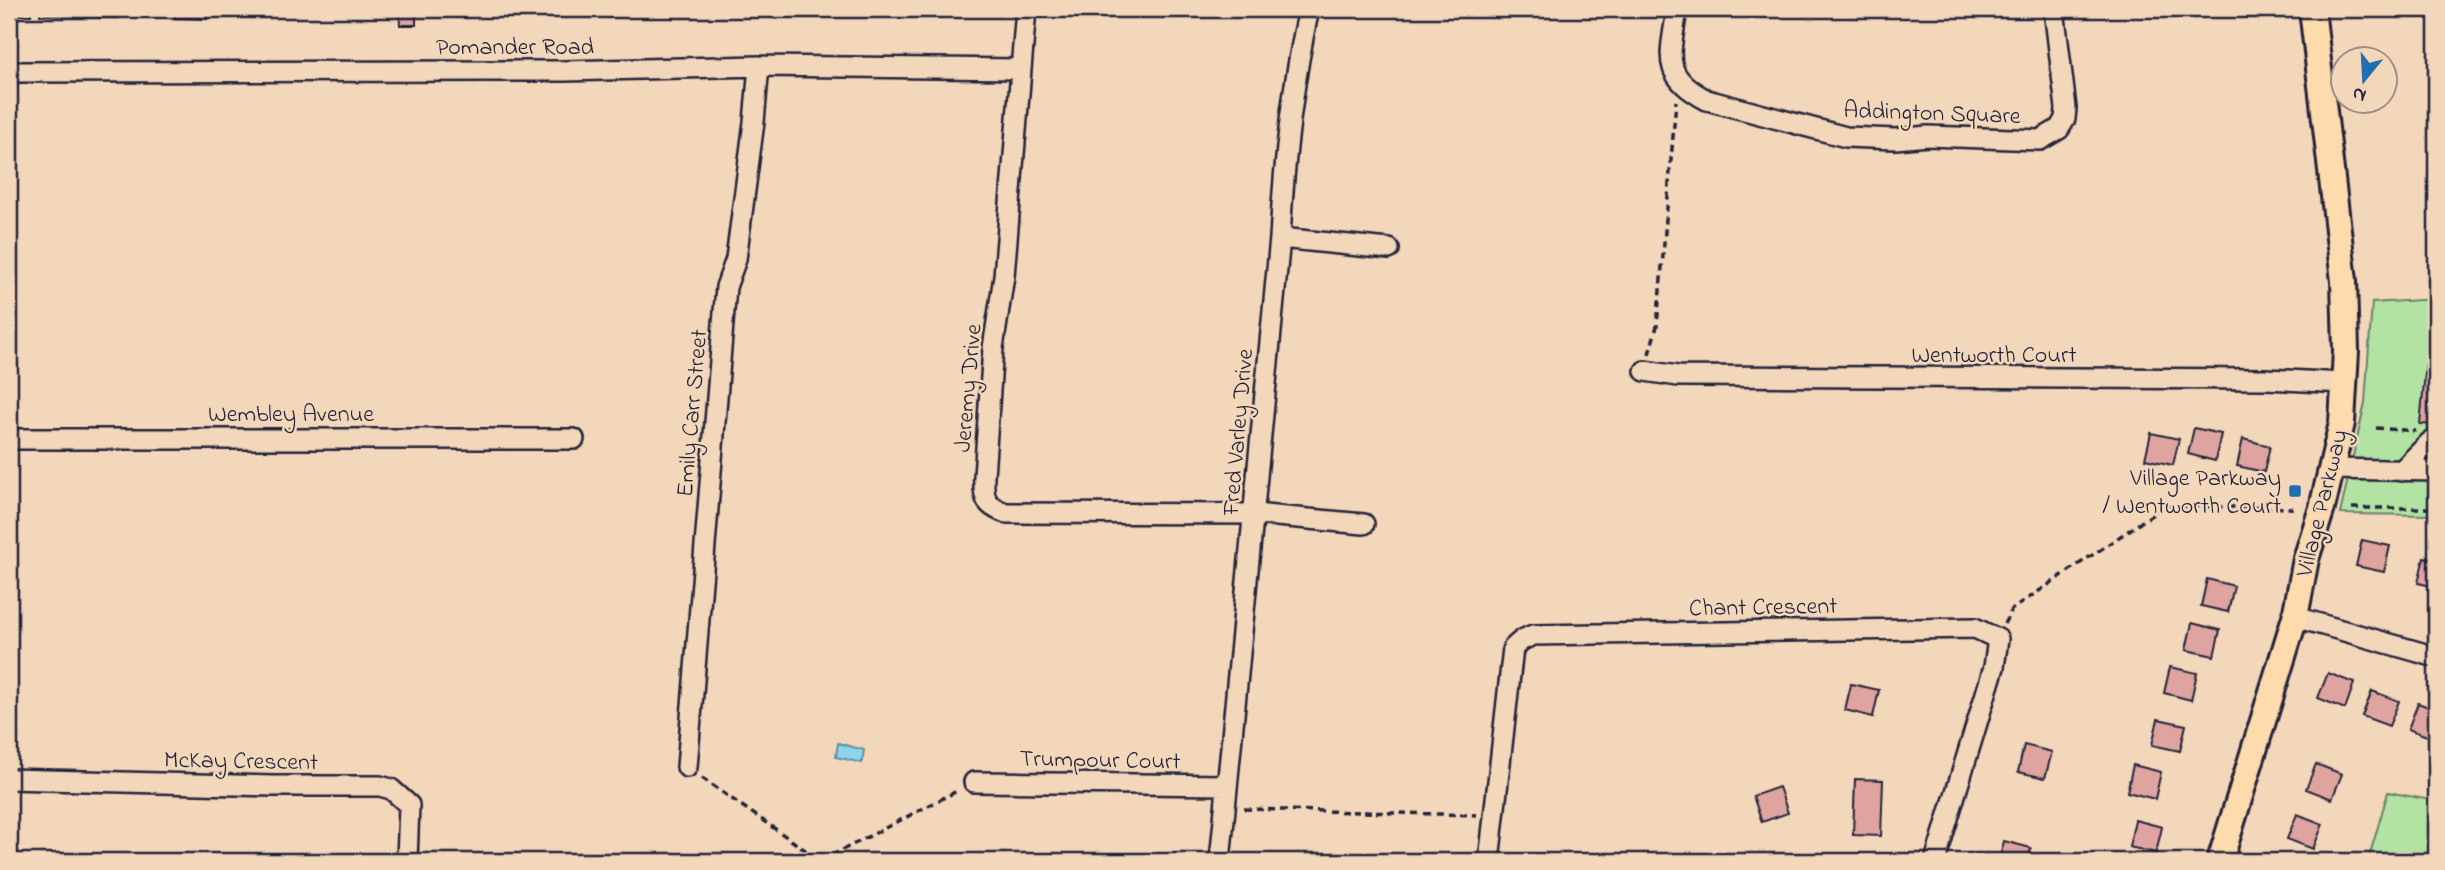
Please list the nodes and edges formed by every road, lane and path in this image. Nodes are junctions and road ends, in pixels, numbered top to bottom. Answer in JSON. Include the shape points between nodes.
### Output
{"nodes":[{"id":1,"x":1026,"y":9,"type":"edge"},
{"id":2,"x":1308,"y":9,"type":"edge"},
{"id":3,"x":1677,"y":9,"type":"edge"},
{"id":4,"x":2054,"y":9,"type":"edge"},
{"id":5,"x":2312,"y":9,"type":"edge"},
{"id":6,"x":759,"y":66,"type":"junction"},
{"id":7,"x":1020,"y":69,"type":"junction"},
{"id":8,"x":9,"y":72,"type":"edge"},
{"id":9,"x":1677,"y":78,"type":"junction"},
{"id":10,"x":1280,"y":238,"type":"junction"},
{"id":11,"x":1389,"y":250,"type":"dead end"},
{"id":12,"x":1645,"y":370,"type":"joint"},
{"id":13,"x":2344,"y":383,"type":"junction"},
{"id":14,"x":2376,"y":428,"type":"dead end"},
{"id":15,"x":9,"y":439,"type":"edge"},
{"id":16,"x":574,"y":439,"type":"dead end"},
{"id":17,"x":2428,"y":446,"type":"edge"},
{"id":18,"x":2333,"y":469,"type":"junction"},
{"id":19,"x":2402,"y":471,"type":"junction"},
{"id":20,"x":2436,"y":471,"type":"edge"},
{"id":21,"x":2293,"y":508,"type":"dead end"},
{"id":22,"x":2352,"y":508,"type":"dead end"},
{"id":23,"x":2436,"y":508,"type":"edge"},
{"id":24,"x":1254,"y":514,"type":"junction"},
{"id":25,"x":1364,"y":524,"type":"dead end"},
{"id":26,"x":2295,"y":617,"type":"junction"},
{"id":27,"x":1998,"y":639,"type":"junction"},
{"id":28,"x":2436,"y":656,"type":"edge"},
{"id":29,"x":687,"y":767,"type":"joint"},
{"id":30,"x":9,"y":779,"type":"edge"},
{"id":31,"x":974,"y":782,"type":"joint"},
{"id":32,"x":1226,"y":785,"type":"junction"},
{"id":33,"x":1224,"y":809,"type":"junction"},
{"id":34,"x":1494,"y":816,"type":"junction"},
{"id":35,"x":407,"y":861,"type":"edge"},
{"id":36,"x":821,"y":861,"type":"edge"},
{"id":37,"x":1220,"y":861,"type":"edge"},
{"id":38,"x":1489,"y":861,"type":"edge"},
{"id":39,"x":1935,"y":861,"type":"edge"},
{"id":40,"x":2220,"y":861,"type":"edge"}],
"edges":[{"from":1,"to":7,"type":"street","name":"Jeremy Drive"},
{"from":2,"to":10,"type":"street","name":"Fred Varley Drive","via":[[1285,146]]},
{"from":3,"to":9,"type":"street","via":[[1671,52]]},
{"from":4,"to":9,"type":"street","name":"Addington Square","via":[[2065,119],[2059,129],[2040,140],[1846,137],[1707,100]]},
{"from":5,"to":13,"type":"main road","name":"Village Parkway","via":[[2344,281]]},
{"from":6,"to":7,"type":"street","name":"Pomander Road"},
{"from":6,"to":8,"type":"street","name":"Pomander Road"},
{"from":6,"to":29,"type":"street","name":"Emily Carr Street","via":[[736,259],[726,287]]},
{"from":7,"to":24,"type":"street","name":"Jeremy Drive","via":[[1004,276],[993,348],[984,476],[987,501],[993,509],[1016,514]]},
{"from":9,"to":12,"type":"path","via":[[1657,326]]},
{"from":10,"to":11,"type":"street"},
{"from":10,"to":24,"type":"street","name":"Fred Varley Drive"},
{"from":12,"to":13,"type":"street","name":"Wentworth Court","via":[[1678,376]]},
{"from":13,"to":18,"type":"main road","name":"Village Parkway"},
{"from":14,"to":17,"type":"path","via":[[2420,432]]},
{"from":15,"to":16,"type":"street","name":"Wembley Avenue"},
{"from":17,"to":19,"type":"street"},
{"from":18,"to":19,"type":"street"},
{"from":18,"to":26,"type":"main road","name":"Village Parkway","via":[[2306,559]]},
{"from":19,"to":20,"type":"street"},
{"from":21,"to":27,"type":"path","via":[[2165,506],[2011,610]]},
{"from":22,"to":23,"type":"path"},
{"from":24,"to":25,"type":"street"},
{"from":24,"to":32,"type":"street","name":"Fred Varley Drive"},
{"from":26,"to":28,"type":"street"},
{"from":26,"to":40,"type":"main road","name":"Village Parkway"},
{"from":27,"to":34,"type":"street","name":"Chant Crescent","via":[[1975,628],[1947,627],[1533,635],[1513,648]]},
{"from":27,"to":39,"type":"street","via":[[1994,667]]},
{"from":29,"to":36,"type":"path"},
{"from":30,"to":35,"type":"street","name":"McKay Crescent","via":[[380,786],[391,789],[409,805]]},
{"from":31,"to":32,"type":"street","name":"Trumpour Court"},
{"from":31,"to":36,"type":"path"},
{"from":32,"to":33,"type":"street","name":"Fred Varley Drive"},
{"from":33,"to":34,"type":"path"},
{"from":33,"to":37,"type":"street","name":"Fred Varley Drive"},
{"from":34,"to":38,"type":"street","name":"Chant Crescent"}]}
